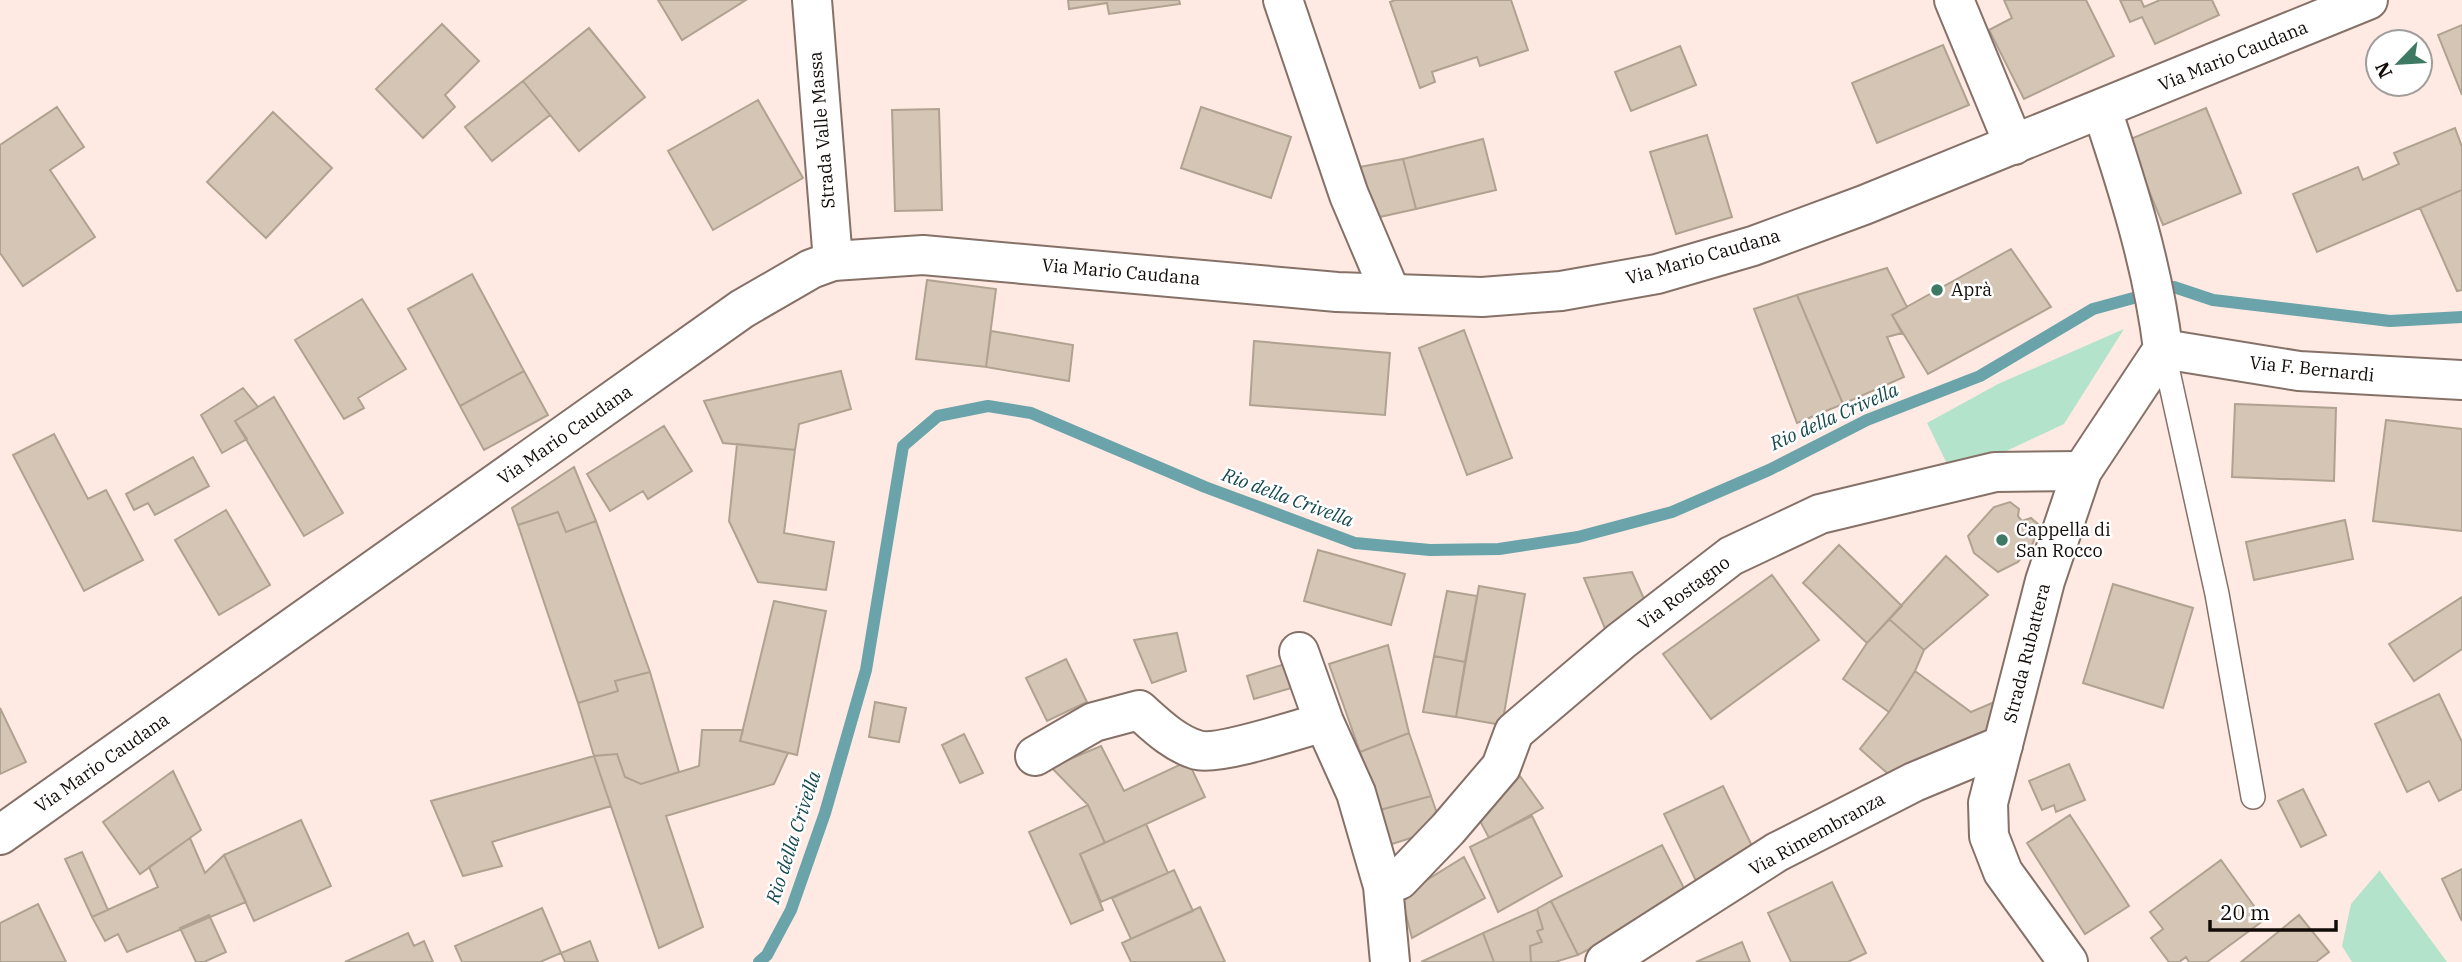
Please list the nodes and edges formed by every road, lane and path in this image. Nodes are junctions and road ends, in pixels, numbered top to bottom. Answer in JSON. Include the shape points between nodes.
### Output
{"nodes":[{"id":1,"x":812,"y":0,"type":"edge"},
{"id":2,"x":1283,"y":0,"type":"edge"},
{"id":3,"x":1954,"y":0,"type":"edge"},
{"id":4,"x":2368,"y":0,"type":"edge"},
{"id":5,"x":2102,"y":110,"type":"junction"},
{"id":6,"x":2014,"y":145,"type":"junction"},
{"id":7,"x":833,"y":261,"type":"junction"},
{"id":8,"x":1391,"y":294,"type":"junction"},
{"id":9,"x":2161,"y":333,"type":"junction"},
{"id":10,"x":2462,"y":380,"type":"edge"},
{"id":11,"x":2082,"y":471,"type":"junction"},
{"id":12,"x":1299,"y":652,"type":"dead end"},
{"id":13,"x":1324,"y":722,"type":"junction"},
{"id":14,"x":2003,"y":745,"type":"junction"},
{"id":15,"x":1035,"y":756,"type":"dead end"},
{"id":16,"x":2253,"y":797,"type":"dead end"},
{"id":17,"x":0,"y":835,"type":"edge"},
{"id":18,"x":1383,"y":886,"type":"junction"},
{"id":19,"x":1390,"y":962,"type":"edge"},
{"id":20,"x":1605,"y":962,"type":"edge"},
{"id":21,"x":2068,"y":962,"type":"edge"}],
"edges":[{"from":1,"to":7,"type":"street","name":"Strada Valle Massa"},
{"from":2,"to":8,"type":"street","via":[[1349,195]]},
{"from":3,"to":6,"type":"street"},
{"from":4,"to":5,"type":"street","name":"Via Mario Caudana"},
{"from":5,"to":6,"type":"street","name":"Via Mario Caudana"},
{"from":5,"to":9,"type":"street","via":[[2131,194]]},
{"from":6,"to":8,"type":"street","name":"Via Mario Caudana","via":[[1753,246],[1657,274],[1561,291],[1482,297]]},
{"from":7,"to":8,"type":"street","name":"Via Mario Caudana","via":[[923,255]]},
{"from":7,"to":17,"type":"street","name":"Via Mario Caudana","via":[[742,309]]},
{"from":9,"to":10,"type":"street","name":"Via F. Bernardi","via":[[2299,371]]},
{"from":9,"to":11,"type":"street","name":"Strada Rubattera"},
{"from":9,"to":16,"type":"lane","via":[[2217,594]]},
{"from":11,"to":14,"type":"street","name":"Strada Rubattera","via":[[2045,581]]},
{"from":11,"to":18,"type":"street","name":"Via Rostagno","via":[[1995,472],[1820,514],[1731,556],[1620,641],[1514,732],[1501,767],[1399,880]]},
{"from":12,"to":13,"type":"street"},
{"from":13,"to":15,"type":"street","via":[[1199,751],[1169,736],[1139,710],[1094,722]]},
{"from":13,"to":18,"type":"street","via":[[1356,793]]},
{"from":14,"to":20,"type":"street","name":"Via Rimembranza","via":[[1914,782],[1777,852]]},
{"from":14,"to":21,"type":"street","name":"Strada Rubattera","via":[[1988,803],[1989,836],[2003,872]]},
{"from":18,"to":19,"type":"street"}]}
